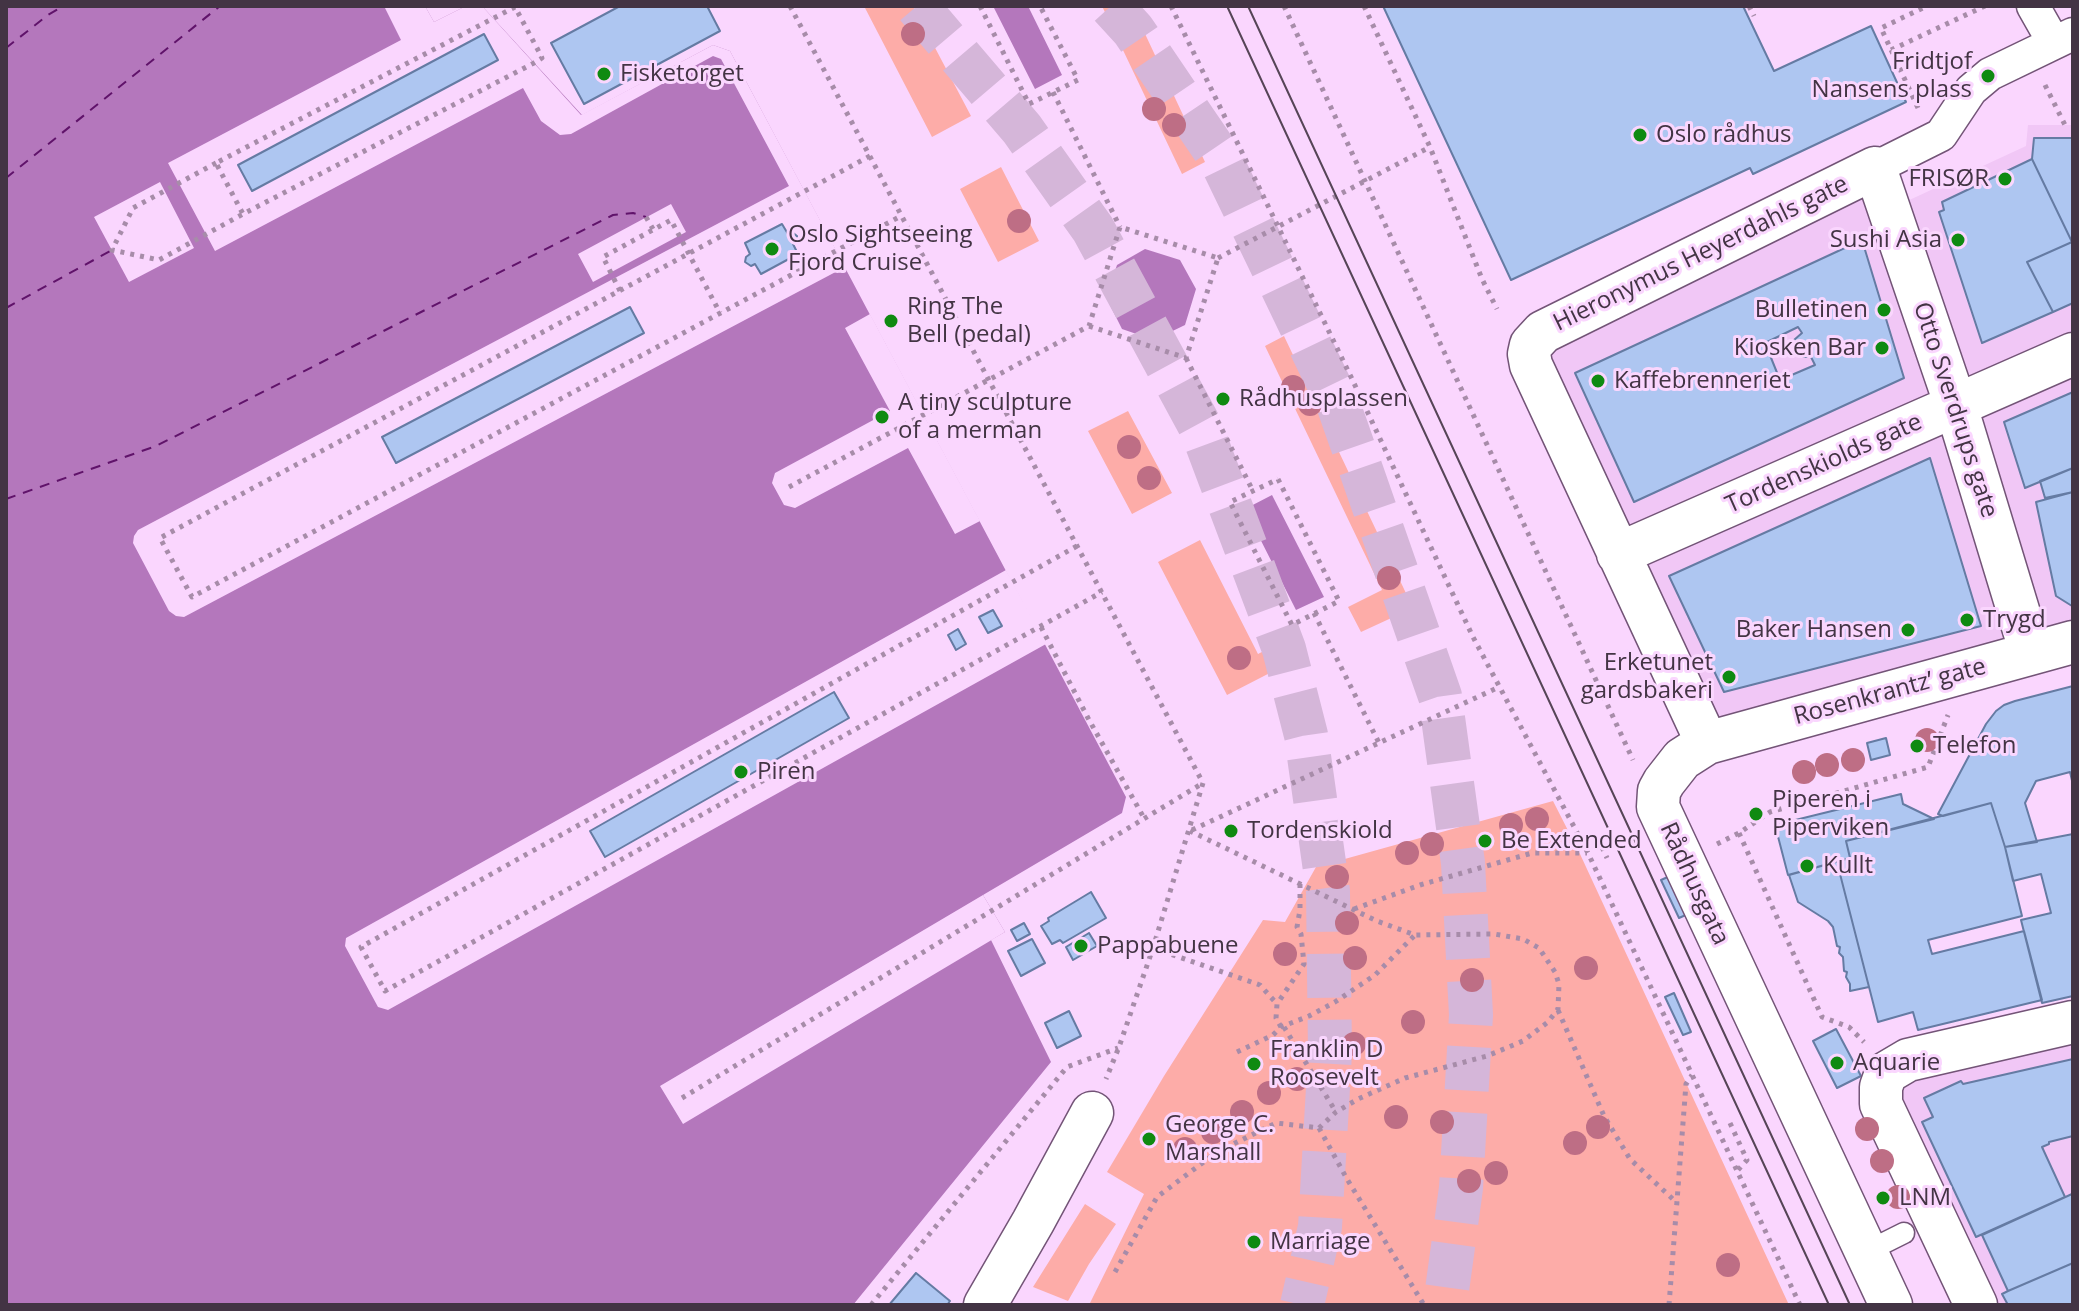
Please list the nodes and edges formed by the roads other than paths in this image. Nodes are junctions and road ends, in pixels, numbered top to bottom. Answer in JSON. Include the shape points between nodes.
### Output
{"nodes":[{"id":1,"x":2033,"y":6,"type":"edge"},
{"id":2,"x":2063,"y":38,"type":"edge"},
{"id":3,"x":1875,"y":168,"type":"junction"},
{"id":4,"x":2073,"y":354,"type":"edge"},
{"id":5,"x":1956,"y":406,"type":"junction"},
{"id":6,"x":1618,"y":554,"type":"junction"},
{"id":7,"x":2073,"y":642,"type":"edge"},
{"id":8,"x":2031,"y":653,"type":"junction"},
{"id":9,"x":1707,"y":743,"type":"junction"},
{"id":10,"x":2073,"y":1022,"type":"edge"},
{"id":11,"x":1092,"y":1113,"type":"dead end"},
{"id":12,"x":1904,"y":1233,"type":"dead end"},
{"id":13,"x":1866,"y":1252,"type":"junction"},
{"id":14,"x":985,"y":1305,"type":"edge"},
{"id":15,"x":1891,"y":1305,"type":"edge"},
{"id":16,"x":1976,"y":1305,"type":"edge"}],
"edges":[{"from":1,"to":2,"type":"street"},
{"from":2,"to":3,"type":"street","via":[[1990,74],[1971,90],[1941,135]]},
{"from":3,"to":5,"type":"street","name":"Otto Sverdrups gate"},
{"from":3,"to":6,"type":"street","name":"Hieronymus Heyerdahls gate","via":[[1543,332],[1531,345],[1531,365]]},
{"from":4,"to":5,"type":"street","name":"Tordenskiolds gate"},
{"from":5,"to":6,"type":"street","name":"Tordenskiolds gate"},
{"from":5,"to":8,"type":"street","name":"Otto Sverdrups gate"},
{"from":6,"to":9,"type":"street"},
{"from":7,"to":8,"type":"street","name":"Rosenkrantz’ gate"},
{"from":8,"to":9,"type":"street","name":"Rosenkrantz’ gate"},
{"from":9,"to":13,"type":"street","name":"Rådhusgata","via":[[1673,768],[1659,791],[1658,807]]},
{"from":10,"to":16,"type":"street","via":[[1908,1060],[1886,1073],[1881,1087],[1881,1104]]},
{"from":11,"to":14,"type":"street"},
{"from":12,"to":13,"type":"lane"},
{"from":13,"to":15,"type":"street","name":"Rådhusgata"}]}
